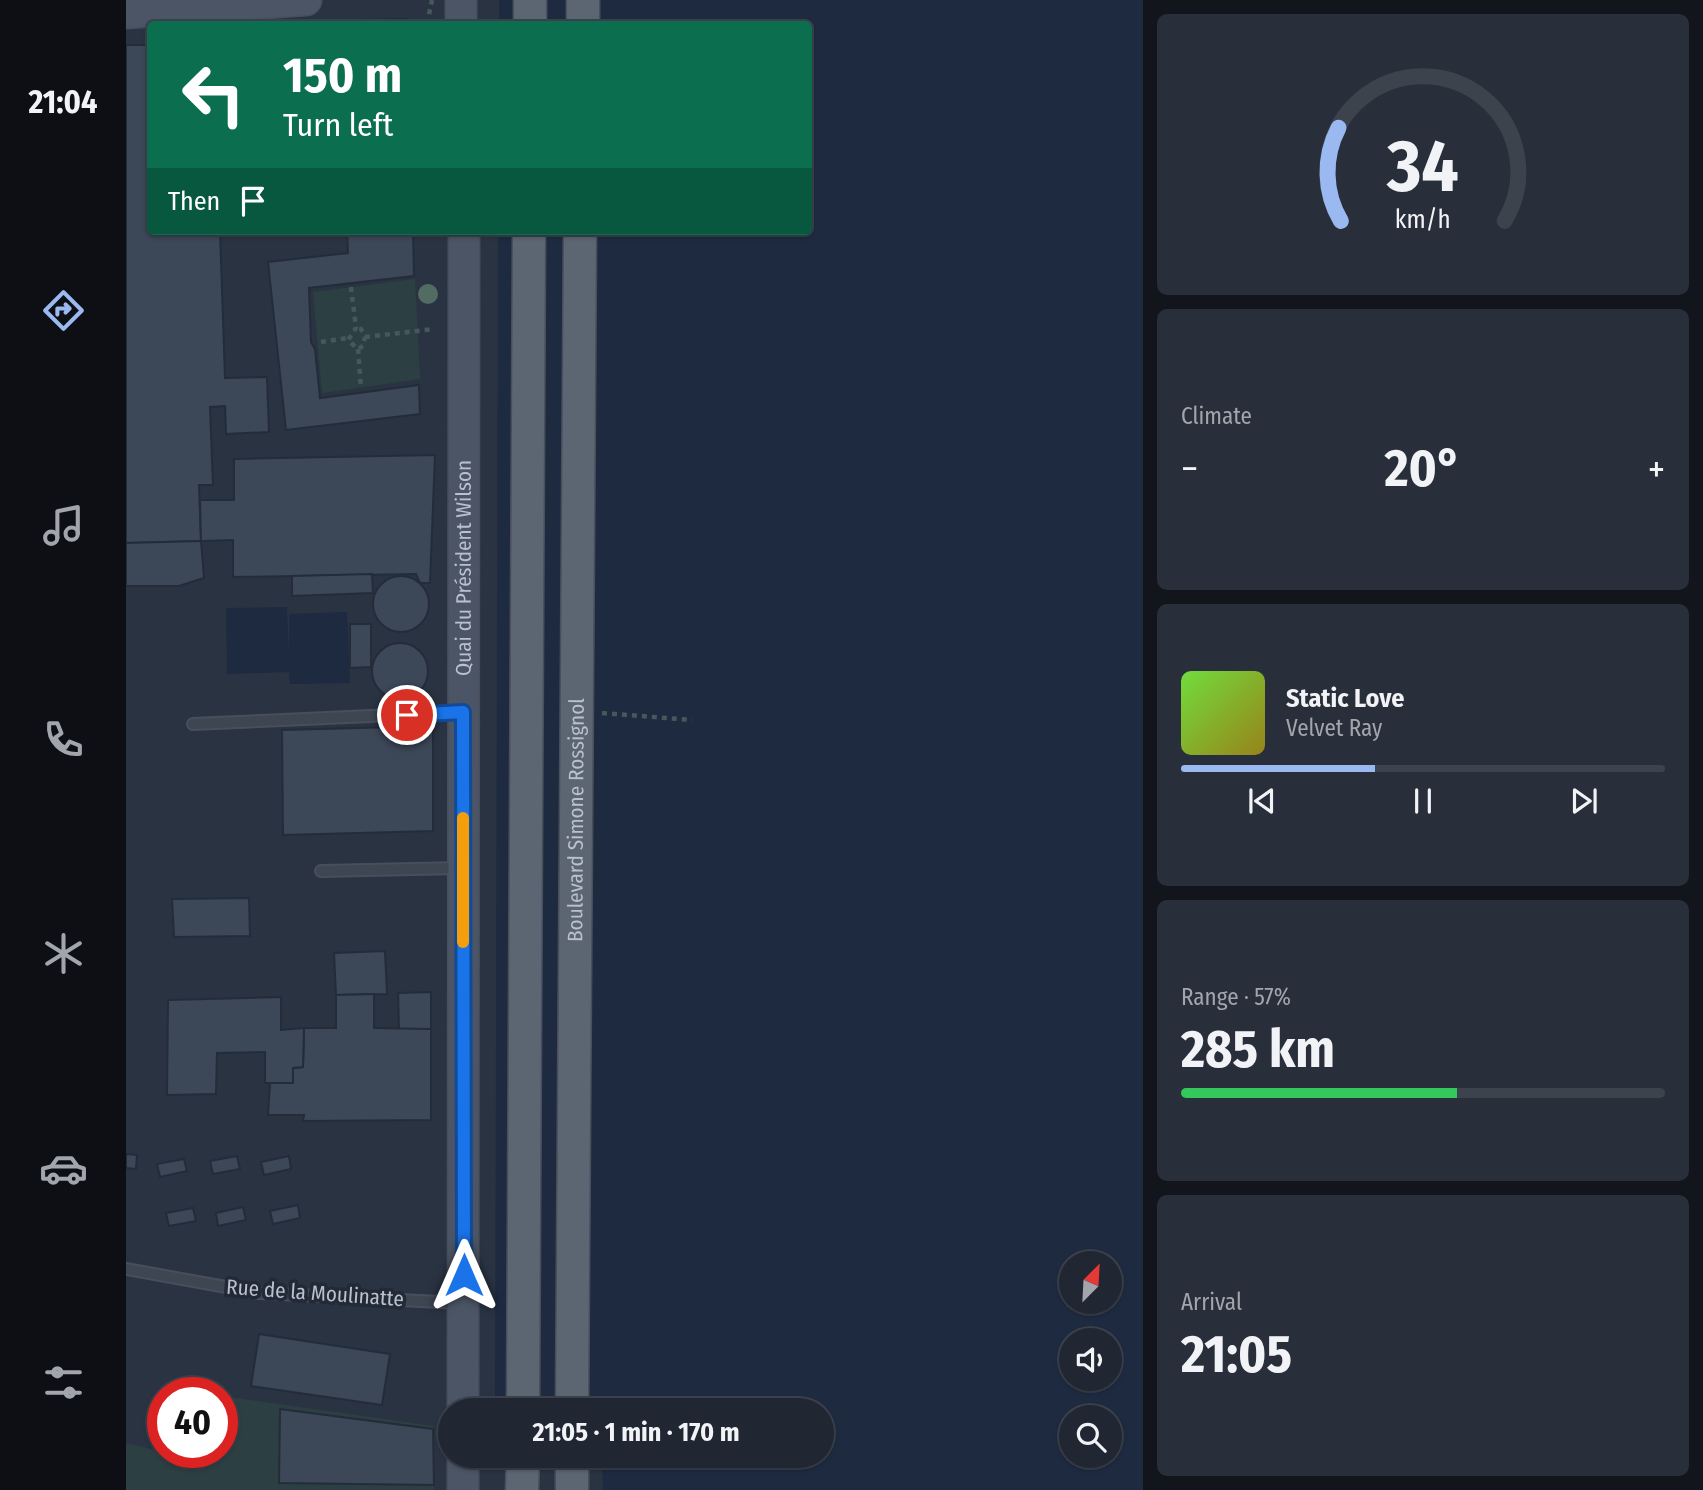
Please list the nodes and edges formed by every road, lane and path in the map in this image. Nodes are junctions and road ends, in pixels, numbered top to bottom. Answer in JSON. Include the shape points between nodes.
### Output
{"nodes":[{"id":1,"x":306,"y":0,"type":"edge"},
{"id":2,"x":432,"y":0,"type":"edge"},
{"id":3,"x":461,"y":0,"type":"edge"},
{"id":4,"x":530,"y":0,"type":"edge"},
{"id":5,"x":583,"y":0,"type":"edge"},
{"id":6,"x":212,"y":3,"type":"edge"},
{"id":7,"x":126,"y":13,"type":"edge"},
{"id":8,"x":427,"y":21,"type":"edge"},
{"id":9,"x":461,"y":21,"type":"edge"},
{"id":10,"x":530,"y":21,"type":"edge"},
{"id":11,"x":583,"y":21,"type":"edge"},
{"id":12,"x":464,"y":235,"type":"edge"},
{"id":13,"x":529,"y":235,"type":"edge"},
{"id":14,"x":580,"y":235,"type":"edge"},
{"id":15,"x":351,"y":287,"type":"dead end"},
{"id":16,"x":356,"y":328,"type":"junction"},
{"id":17,"x":434,"y":329,"type":"dead end"},
{"id":18,"x":365,"y":337,"type":"junction"},
{"id":19,"x":348,"y":338,"type":"junction"},
{"id":20,"x":321,"y":342,"type":"dead end"},
{"id":21,"x":358,"y":349,"type":"junction"},
{"id":22,"x":361,"y":388,"type":"dead end"},
{"id":23,"x":577,"y":711,"type":"junction"},
{"id":24,"x":463,"y":712,"type":"junction"},
{"id":25,"x":692,"y":720,"type":"dead end"},
{"id":26,"x":193,"y":724,"type":"dead end"},
{"id":27,"x":463,"y":868,"type":"junction"},
{"id":28,"x":321,"y":871,"type":"dead end"},
{"id":29,"x":126,"y":1269,"type":"edge"},
{"id":30,"x":464,"y":1303,"type":"junction"},
{"id":31,"x":463,"y":1398,"type":"edge"},
{"id":32,"x":523,"y":1398,"type":"edge"},
{"id":33,"x":572,"y":1398,"type":"edge"},
{"id":34,"x":463,"y":1468,"type":"edge"},
{"id":35,"x":463,"y":1490,"type":"edge"}],
"edges":[{"from":1,"to":6,"type":"street"},
{"from":2,"to":8,"type":"path"},
{"from":3,"to":9,"type":"street"},
{"from":4,"to":10,"type":"main road"},
{"from":5,"to":11,"type":"main road"},
{"from":6,"to":7,"type":"street"},
{"from":12,"to":24,"type":"street","name":"Quai du Président Wilson"},
{"from":13,"to":32,"type":"main road"},
{"from":14,"to":23,"type":"main road","name":"Boulevard Simone Rossignol"},
{"from":15,"to":16,"type":"path"},
{"from":16,"to":18,"type":"path"},
{"from":16,"to":19,"type":"path"},
{"from":17,"to":18,"type":"path"},
{"from":18,"to":21,"type":"path"},
{"from":19,"to":20,"type":"path"},
{"from":19,"to":21,"type":"path"},
{"from":21,"to":22,"type":"path"},
{"from":23,"to":25,"type":"path"},
{"from":23,"to":33,"type":"main road","name":"Boulevard Simone Rossignol"},
{"from":24,"to":26,"type":"lane"},
{"from":24,"to":27,"type":"street","name":"Quai du Président Wilson"},
{"from":27,"to":28,"type":"lane"},
{"from":27,"to":30,"type":"street","name":"Quai du Président Wilson"},
{"from":29,"to":30,"type":"lane","name":"Rue de la Moulinatte","via":[[259,1293]]},
{"from":30,"to":31,"type":"street","name":"Quai du Président Wilson"},
{"from":34,"to":35,"type":"street"}]}
